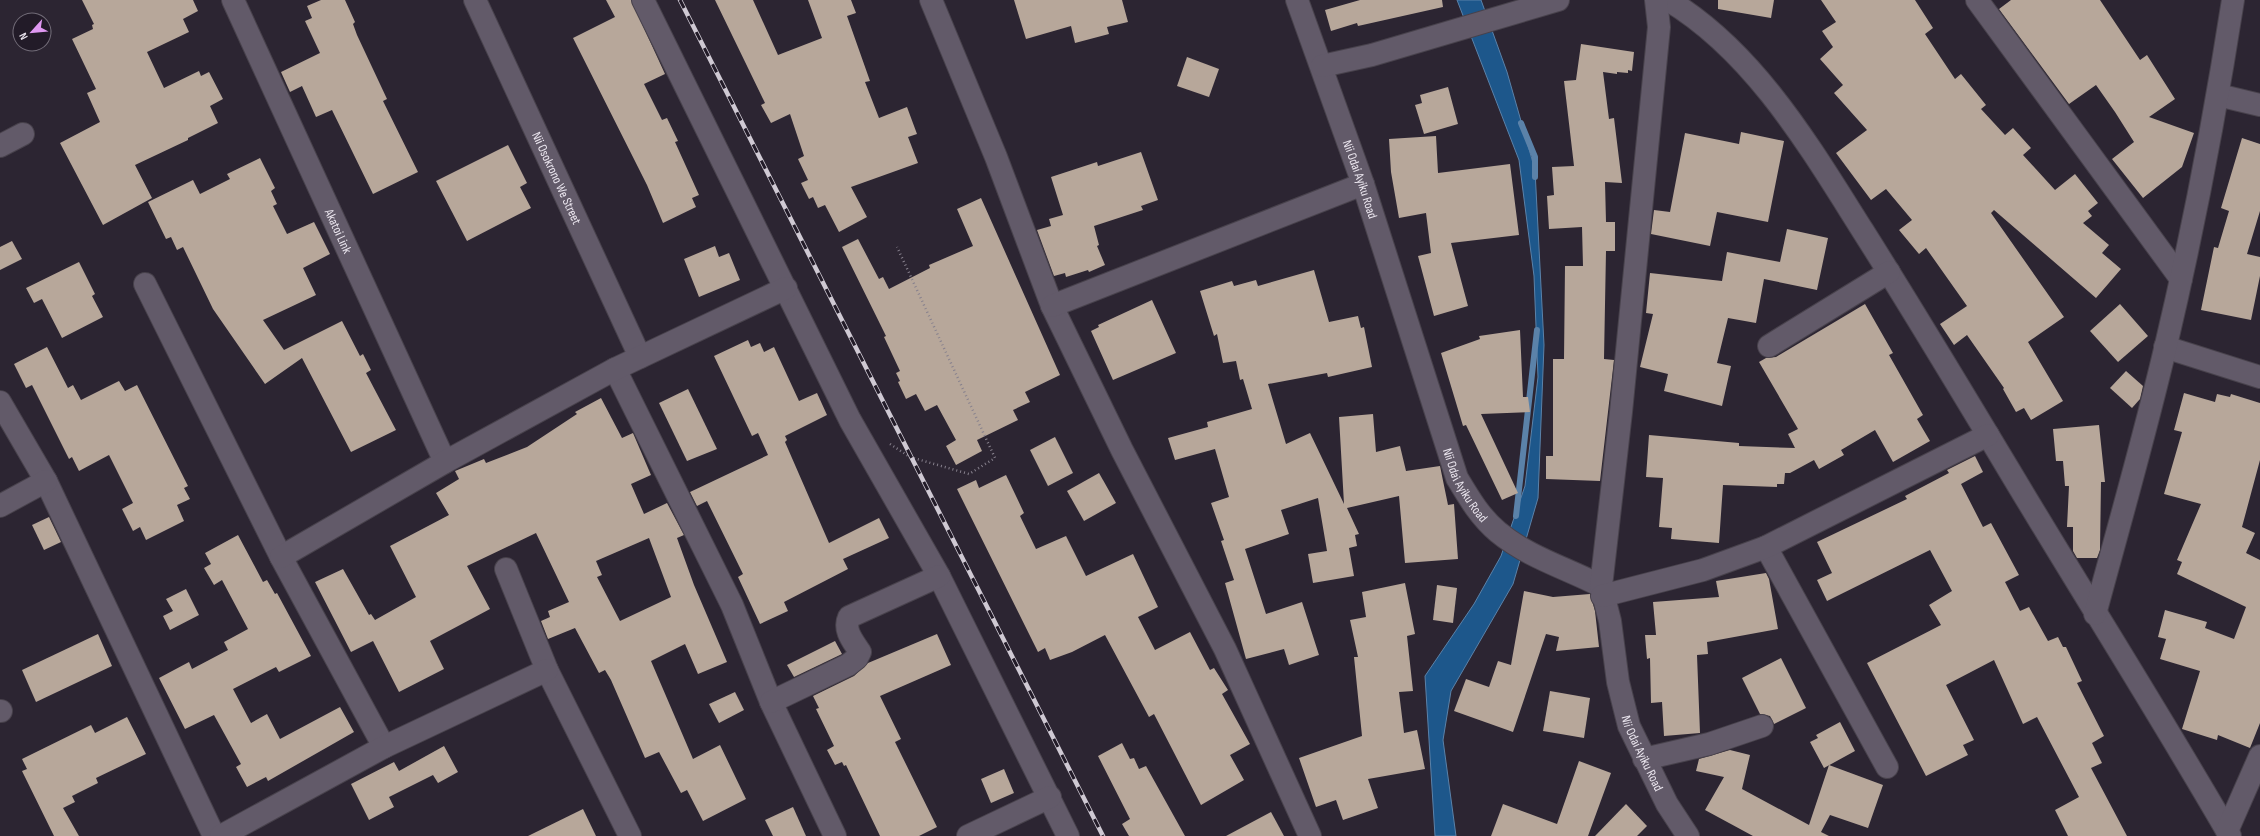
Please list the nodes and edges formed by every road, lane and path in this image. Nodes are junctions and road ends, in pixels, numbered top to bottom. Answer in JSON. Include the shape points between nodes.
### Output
{"nodes":[{"id":1,"x":233,"y":0,"type":"edge"},
{"id":2,"x":475,"y":0,"type":"edge"},
{"id":3,"x":643,"y":0,"type":"edge"},
{"id":4,"x":931,"y":0,"type":"edge"},
{"id":5,"x":1297,"y":0,"type":"edge"},
{"id":6,"x":1558,"y":0,"type":"edge"},
{"id":7,"x":1656,"y":0,"type":"edge"},
{"id":8,"x":1668,"y":0,"type":"edge"},
{"id":9,"x":1977,"y":0,"type":"edge"},
{"id":10,"x":2233,"y":0,"type":"edge"},
{"id":11,"x":1322,"y":66,"type":"junction"},
{"id":12,"x":2218,"y":95,"type":"junction"},
{"id":13,"x":2260,"y":105,"type":"edge"},
{"id":14,"x":23,"y":134,"type":"dead end"},
{"id":15,"x":0,"y":146,"type":"edge"},
{"id":16,"x":1363,"y":184,"type":"junction"},
{"id":17,"x":897,"y":247,"type":"dead end"},
{"id":18,"x":1889,"y":272,"type":"junction"},
{"id":19,"x":2181,"y":279,"type":"junction"},
{"id":20,"x":145,"y":284,"type":"dead end"},
{"id":21,"x":786,"y":288,"type":"junction"},
{"id":22,"x":1052,"y":306,"type":"junction"},
{"id":23,"x":1769,"y":346,"type":"dead end"},
{"id":24,"x":2165,"y":347,"type":"junction"},
{"id":25,"x":640,"y":356,"type":"junction"},
{"id":26,"x":615,"y":369,"type":"junction"},
{"id":27,"x":2260,"y":377,"type":"edge"},
{"id":28,"x":0,"y":402,"type":"edge"},
{"id":29,"x":1988,"y":435,"type":"junction"},
{"id":30,"x":886,"y":442,"type":"dead end"},
{"id":31,"x":445,"y":462,"type":"junction"},
{"id":32,"x":46,"y":481,"type":"junction"},
{"id":33,"x":0,"y":506,"type":"edge"},
{"id":34,"x":1766,"y":547,"type":"junction"},
{"id":35,"x":281,"y":557,"type":"junction"},
{"id":36,"x":506,"y":569,"type":"dead end"},
{"id":37,"x":939,"y":576,"type":"junction"},
{"id":38,"x":1601,"y":591,"type":"junction"},
{"id":39,"x":2096,"y":614,"type":"junction"},
{"id":40,"x":547,"y":670,"type":"junction"},
{"id":41,"x":771,"y":702,"type":"junction"},
{"id":42,"x":1762,"y":726,"type":"dead end"},
{"id":43,"x":384,"y":747,"type":"junction"},
{"id":44,"x":2260,"y":756,"type":"edge"},
{"id":45,"x":1644,"y":759,"type":"junction"},
{"id":46,"x":1887,"y":767,"type":"dead end"},
{"id":47,"x":1050,"y":797,"type":"junction"},
{"id":48,"x":2229,"y":833,"type":"edge"},
{"id":49,"x":214,"y":836,"type":"edge"},
{"id":50,"x":221,"y":836,"type":"edge"},
{"id":51,"x":630,"y":836,"type":"edge"},
{"id":52,"x":835,"y":836,"type":"edge"},
{"id":53,"x":968,"y":836,"type":"edge"},
{"id":54,"x":1068,"y":836,"type":"edge"},
{"id":55,"x":1310,"y":836,"type":"edge"},
{"id":56,"x":1688,"y":836,"type":"edge"}],
"edges":[{"from":1,"to":31,"type":"street","name":"Akatoi Link"},
{"from":2,"to":25,"type":"street","name":"Nii Osokrono We Street"},
{"from":3,"to":21,"type":"street"},
{"from":4,"to":22,"type":"street","via":[[996,156]]},
{"from":5,"to":11,"type":"street","name":"Nii Odai Ayiku Road"},
{"from":6,"to":11,"type":"street","via":[[1372,55]]},
{"from":7,"to":38,"type":"street","via":[[1659,35]]},
{"from":8,"to":18,"type":"street","via":[[1684,9],[1734,53],[1779,104]]},
{"from":9,"to":19,"type":"street"},
{"from":10,"to":12,"type":"street"},
{"from":11,"to":16,"type":"street","name":"Nii Odai Ayiku Road"},
{"from":12,"to":13,"type":"street"},
{"from":12,"to":19,"type":"street"},
{"from":14,"to":15,"type":"street"},
{"from":16,"to":22,"type":"street"},
{"from":16,"to":38,"type":"street","name":"Nii Odai Ayiku Road","via":[[1457,478],[1476,508],[1497,531],[1523,550]]},
{"from":17,"to":30,"type":"path","via":[[995,458],[969,474],[910,457]]},
{"from":18,"to":23,"type":"street"},
{"from":18,"to":29,"type":"street"},
{"from":19,"to":24,"type":"street"},
{"from":20,"to":35,"type":"street"},
{"from":21,"to":25,"type":"street"},
{"from":21,"to":37,"type":"street","via":[[850,420]]},
{"from":22,"to":55,"type":"street","via":[[1122,450],[1225,649]]},
{"from":24,"to":27,"type":"street"},
{"from":24,"to":39,"type":"street"},
{"from":25,"to":26,"type":"street"},
{"from":26,"to":31,"type":"street"},
{"from":26,"to":41,"type":"street","via":[[732,605]]},
{"from":28,"to":32,"type":"street"},
{"from":29,"to":34,"type":"street"},
{"from":29,"to":39,"type":"street"},
{"from":31,"to":35,"type":"street"},
{"from":32,"to":33,"type":"street"},
{"from":32,"to":49,"type":"street"},
{"from":34,"to":38,"type":"street","via":[[1703,570]]},
{"from":34,"to":46,"type":"street"},
{"from":35,"to":43,"type":"street"},
{"from":36,"to":40,"type":"street"},
{"from":37,"to":41,"type":"street","via":[[850,617],[847,623],[848,632],[860,652],[857,658],[848,665]]},
{"from":37,"to":47,"type":"street"},
{"from":38,"to":45,"type":"street","name":"Nii Odai Ayiku Road","via":[[1610,621],[1618,682],[1629,726]]},
{"from":39,"to":48,"type":"street"},
{"from":40,"to":43,"type":"street"},
{"from":40,"to":51,"type":"street"},
{"from":41,"to":52,"type":"street"},
{"from":42,"to":45,"type":"street","via":[[1709,744]]},
{"from":43,"to":50,"type":"street"},
{"from":44,"to":48,"type":"street"},
{"from":45,"to":56,"type":"street","name":"Nii Odai Ayiku Road","via":[[1667,804]]},
{"from":47,"to":53,"type":"street"},
{"from":47,"to":54,"type":"street"}]}
